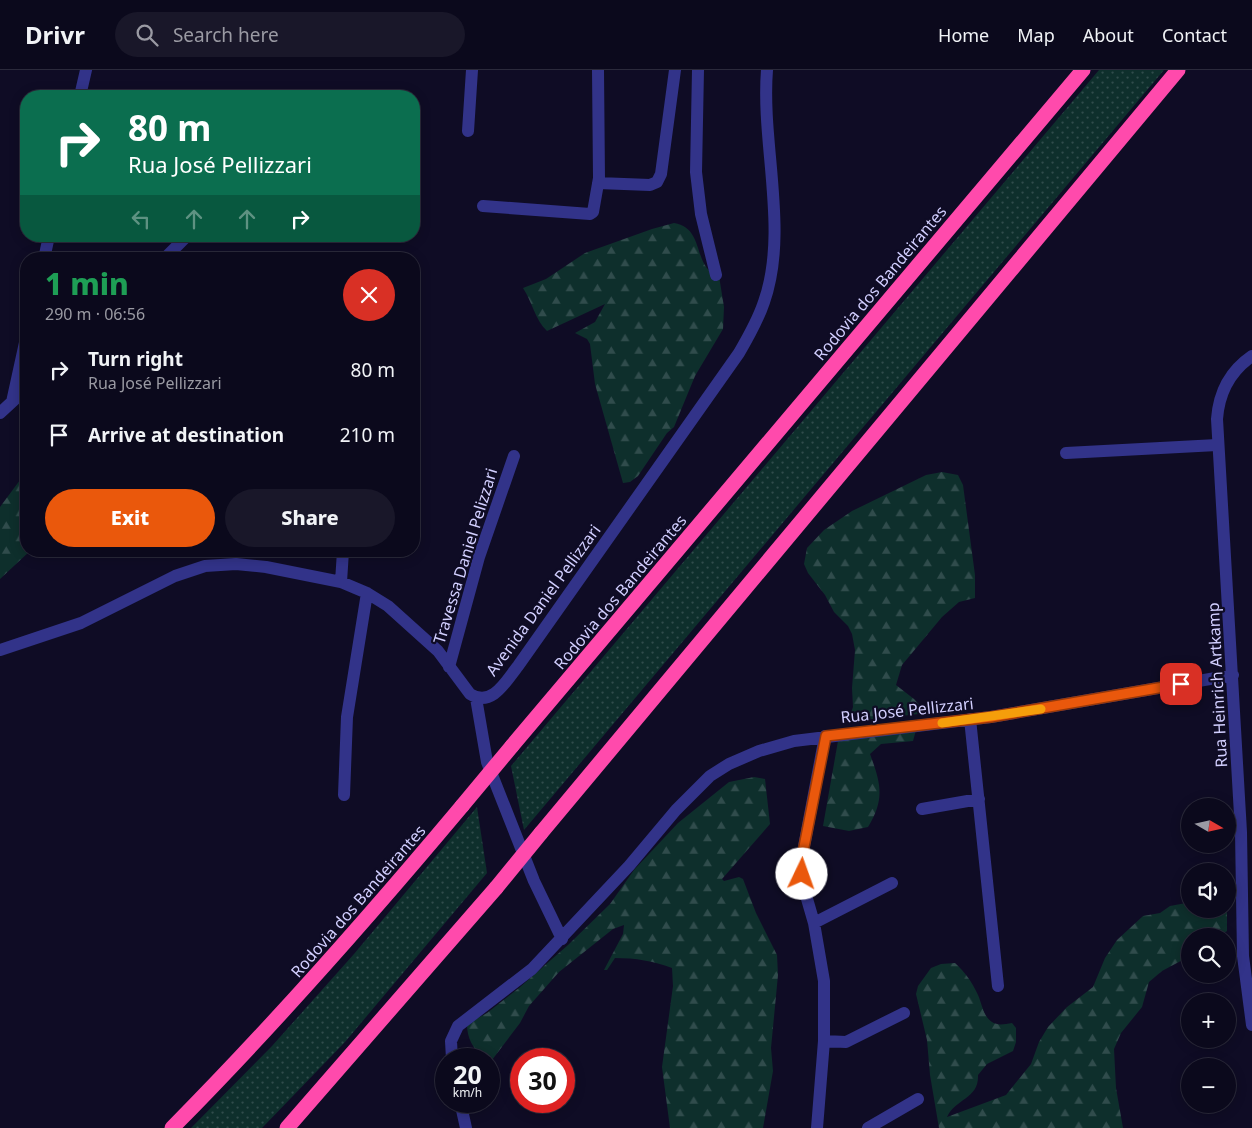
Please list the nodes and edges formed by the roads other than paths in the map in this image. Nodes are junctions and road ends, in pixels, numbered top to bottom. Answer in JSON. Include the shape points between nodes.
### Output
{"nodes":[{"id":1,"x":86,"y":70,"type":"edge"},
{"id":2,"x":472,"y":70,"type":"edge"},
{"id":3,"x":598,"y":70,"type":"edge"},
{"id":4,"x":675,"y":70,"type":"edge"},
{"id":5,"x":698,"y":70,"type":"edge"},
{"id":6,"x":767,"y":70,"type":"edge"},
{"id":7,"x":1083,"y":70,"type":"edge"},
{"id":8,"x":1178,"y":70,"type":"edge"},
{"id":9,"x":81,"y":90,"type":"edge"},
{"id":10,"x":468,"y":131,"type":"dead end"},
{"id":11,"x":598,"y":182,"type":"junction"},
{"id":12,"x":484,"y":206,"type":"dead end"},
{"id":13,"x":181,"y":242,"type":"edge"},
{"id":14,"x":171,"y":252,"type":"edge"},
{"id":15,"x":716,"y":275,"type":"dead end"},
{"id":16,"x":1252,"y":356,"type":"edge"},
{"id":17,"x":20,"y":365,"type":"edge"},
{"id":18,"x":20,"y":395,"type":"edge"},
{"id":19,"x":12,"y":402,"type":"junction"},
{"id":20,"x":0,"y":413,"type":"edge"},
{"id":21,"x":1217,"y":445,"type":"junction"},
{"id":22,"x":1066,"y":453,"type":"dead end"},
{"id":23,"x":514,"y":456,"type":"dead end"},
{"id":24,"x":343,"y":557,"type":"edge"},
{"id":25,"x":341,"y":582,"type":"junction"},
{"id":26,"x":367,"y":593,"type":"junction"},
{"id":27,"x":0,"y":650,"type":"edge"},
{"id":28,"x":449,"y":666,"type":"junction"},
{"id":29,"x":1233,"y":675,"type":"junction"},
{"id":30,"x":476,"y":698,"type":"junction"},
{"id":31,"x":970,"y":720,"type":"junction"},
{"id":32,"x":826,"y":736,"type":"junction"},
{"id":33,"x":344,"y":795,"type":"dead end"},
{"id":34,"x":979,"y":799,"type":"junction"},
{"id":35,"x":922,"y":809,"type":"dead end"},
{"id":36,"x":1247,"y":830,"type":"edge"},
{"id":37,"x":892,"y":884,"type":"dead end"},
{"id":38,"x":814,"y":923,"type":"junction"},
{"id":39,"x":562,"y":939,"type":"junction"},
{"id":40,"x":998,"y":986,"type":"dead end"},
{"id":41,"x":904,"y":1012,"type":"dead end"},
{"id":42,"x":1252,"y":1024,"type":"edge"},
{"id":43,"x":824,"y":1041,"type":"junction"},
{"id":44,"x":451,"y":1048,"type":"edge"},
{"id":45,"x":918,"y":1099,"type":"dead end"},
{"id":46,"x":463,"y":1113,"type":"edge"},
{"id":47,"x":172,"y":1128,"type":"edge"},
{"id":48,"x":287,"y":1128,"type":"edge"},
{"id":49,"x":466,"y":1128,"type":"edge"},
{"id":50,"x":817,"y":1128,"type":"edge"},
{"id":51,"x":868,"y":1128,"type":"edge"}],
"edges":[{"from":1,"to":9,"type":"street"},
{"from":2,"to":10,"type":"street"},
{"from":3,"to":11,"type":"street"},
{"from":4,"to":11,"type":"street","via":[[661,174],[657,182],[650,185]]},
{"from":5,"to":15,"type":"street","via":[[696,172],[701,214]]},
{"from":6,"to":30,"type":"street","name":"Avenida Daniel Pellizzari","via":[[765,99],[772,268],[754,328],[518,666],[497,692],[489,698]]},
{"from":7,"to":47,"type":"highway","name":"Rodovia dos Bandeirantes","bridge":true,"via":[[332,958],[254,1045]]},
{"from":8,"to":48,"type":"highway","bridge":true,"via":[[496,888]]},
{"from":11,"to":12,"type":"street","via":[[590,214]]},
{"from":13,"to":14,"type":"street"},
{"from":16,"to":21,"type":"street","name":"Rua Heinrich Artkamp","via":[[1229,378],[1222,390],[1217,411]]},
{"from":17,"to":19,"type":"street"},
{"from":18,"to":19,"type":"street"},
{"from":19,"to":20,"type":"street"},
{"from":21,"to":22,"type":"street"},
{"from":21,"to":29,"type":"street","name":"Rua Heinrich Artkamp"},
{"from":23,"to":28,"type":"street","name":"Travessa Daniel Pelizzari","via":[[479,557]]},
{"from":24,"to":25,"type":"street"},
{"from":25,"to":26,"type":"street"},
{"from":25,"to":27,"type":"street","via":[[266,567],[236,564],[205,566],[175,576],[81,623]]},
{"from":26,"to":28,"type":"street","via":[[388,606],[420,634]]},
{"from":26,"to":33,"type":"street","via":[[347,717]]},
{"from":28,"to":30,"type":"street"},
{"from":29,"to":31,"type":"street","name":"Rua José Pellizzari"},
{"from":29,"to":36,"type":"street","name":"Rua Heinrich Artkamp"},
{"from":30,"to":39,"type":"street","via":[[487,762],[534,881]]},
{"from":31,"to":32,"type":"street","name":"Rua José Pellizzari"},
{"from":31,"to":34,"type":"street"},
{"from":32,"to":38,"type":"street","via":[[801,862],[803,885]]},
{"from":32,"to":39,"type":"street","name":"Rua José Pellizzari","via":[[759,751],[710,776]]},
{"from":34,"to":35,"type":"street"},
{"from":34,"to":40,"type":"street"},
{"from":36,"to":42,"type":"street","name":"Rua Heinrich Artkamp","via":[[1243,956]]},
{"from":37,"to":38,"type":"street"},
{"from":38,"to":43,"type":"street","via":[[824,981]]},
{"from":39,"to":44,"type":"street","name":"Rua José Pellizzari","via":[[532,969],[458,1026]]},
{"from":41,"to":43,"type":"street","via":[[846,1042]]},
{"from":43,"to":50,"type":"street"},
{"from":45,"to":51,"type":"street"},
{"from":46,"to":49,"type":"street"}]}
